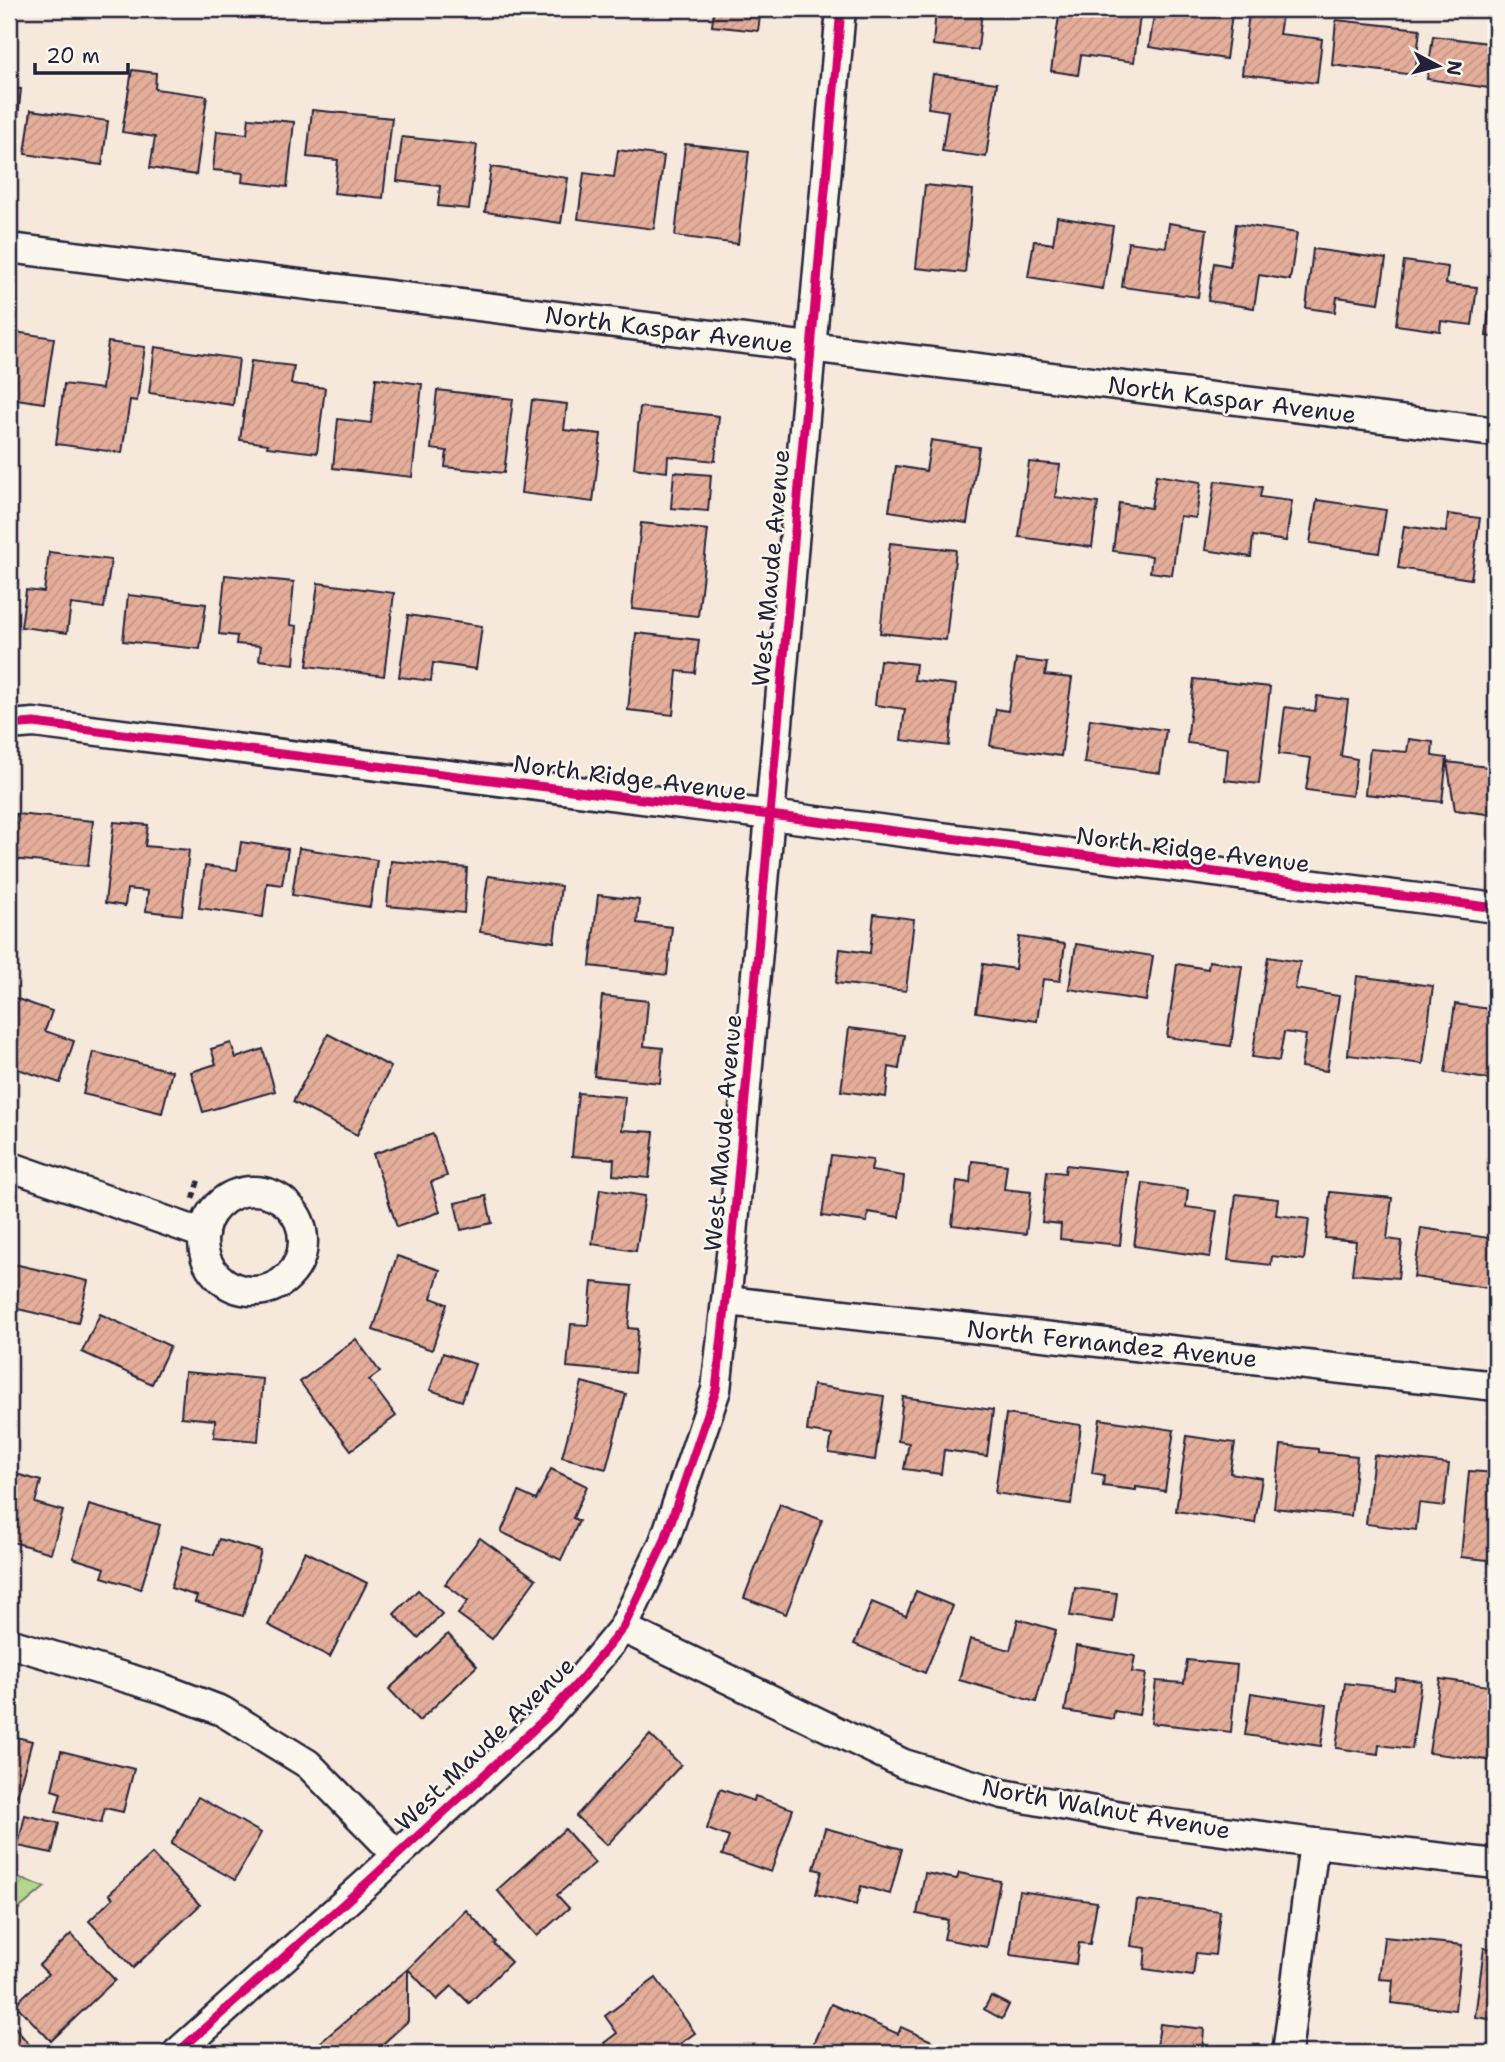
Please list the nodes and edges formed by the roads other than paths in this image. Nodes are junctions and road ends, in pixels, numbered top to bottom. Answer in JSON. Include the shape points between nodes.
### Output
{"nodes":[{"id":1,"x":841,"y":9,"type":"edge"},
{"id":2,"x":9,"y":247,"type":"edge"},
{"id":3,"x":810,"y":348,"type":"junction"},
{"id":4,"x":1496,"y":432,"type":"edge"},
{"id":5,"x":9,"y":725,"type":"edge"},
{"id":6,"x":770,"y":815,"type":"junction"},
{"id":7,"x":1496,"y":908,"type":"edge"},
{"id":8,"x":9,"y":1166,"type":"edge"},
{"id":9,"x":204,"y":1234,"type":"dead end"},
{"id":10,"x":727,"y":1301,"type":"junction"},
{"id":11,"x":1496,"y":1386,"type":"edge"},
{"id":12,"x":623,"y":1628,"type":"junction"},
{"id":13,"x":9,"y":1643,"type":"edge"},
{"id":14,"x":1314,"y":1843,"type":"junction"},
{"id":15,"x":397,"y":1855,"type":"junction"},
{"id":16,"x":1496,"y":1864,"type":"edge"},
{"id":17,"x":177,"y":2053,"type":"edge"},
{"id":18,"x":1287,"y":2053,"type":"edge"}],
"edges":[{"from":1,"to":3,"type":"street","name":"West Maude Avenue"},
{"from":2,"to":3,"type":"street","name":"North Kaspar Avenue"},
{"from":3,"to":4,"type":"street","name":"North Kaspar Avenue"},
{"from":3,"to":6,"type":"street","name":"West Maude Avenue"},
{"from":5,"to":6,"type":"street","name":"North Ridge Avenue","via":[[34,723]]},
{"from":6,"to":7,"type":"street","name":"North Ridge Avenue"},
{"from":6,"to":10,"type":"street","name":"West Maude Avenue"},
{"from":8,"to":9,"type":"street"},
{"from":10,"to":11,"type":"street","name":"North Fernandez Avenue"},
{"from":10,"to":12,"type":"street","name":"West Maude Avenue","via":[[716,1390],[664,1542]]},
{"from":12,"to":14,"type":"street","name":"North Walnut Avenue","via":[[904,1764],[956,1781],[1148,1821]]},
{"from":12,"to":15,"type":"street","name":"West Maude Avenue","via":[[547,1717]]},
{"from":13,"to":15,"type":"street","via":[[222,1711],[308,1764]]},
{"from":14,"to":16,"type":"street","name":"North Walnut Avenue"},
{"from":14,"to":18,"type":"street"},
{"from":15,"to":17,"type":"street","name":"West Maude Avenue"}]}
